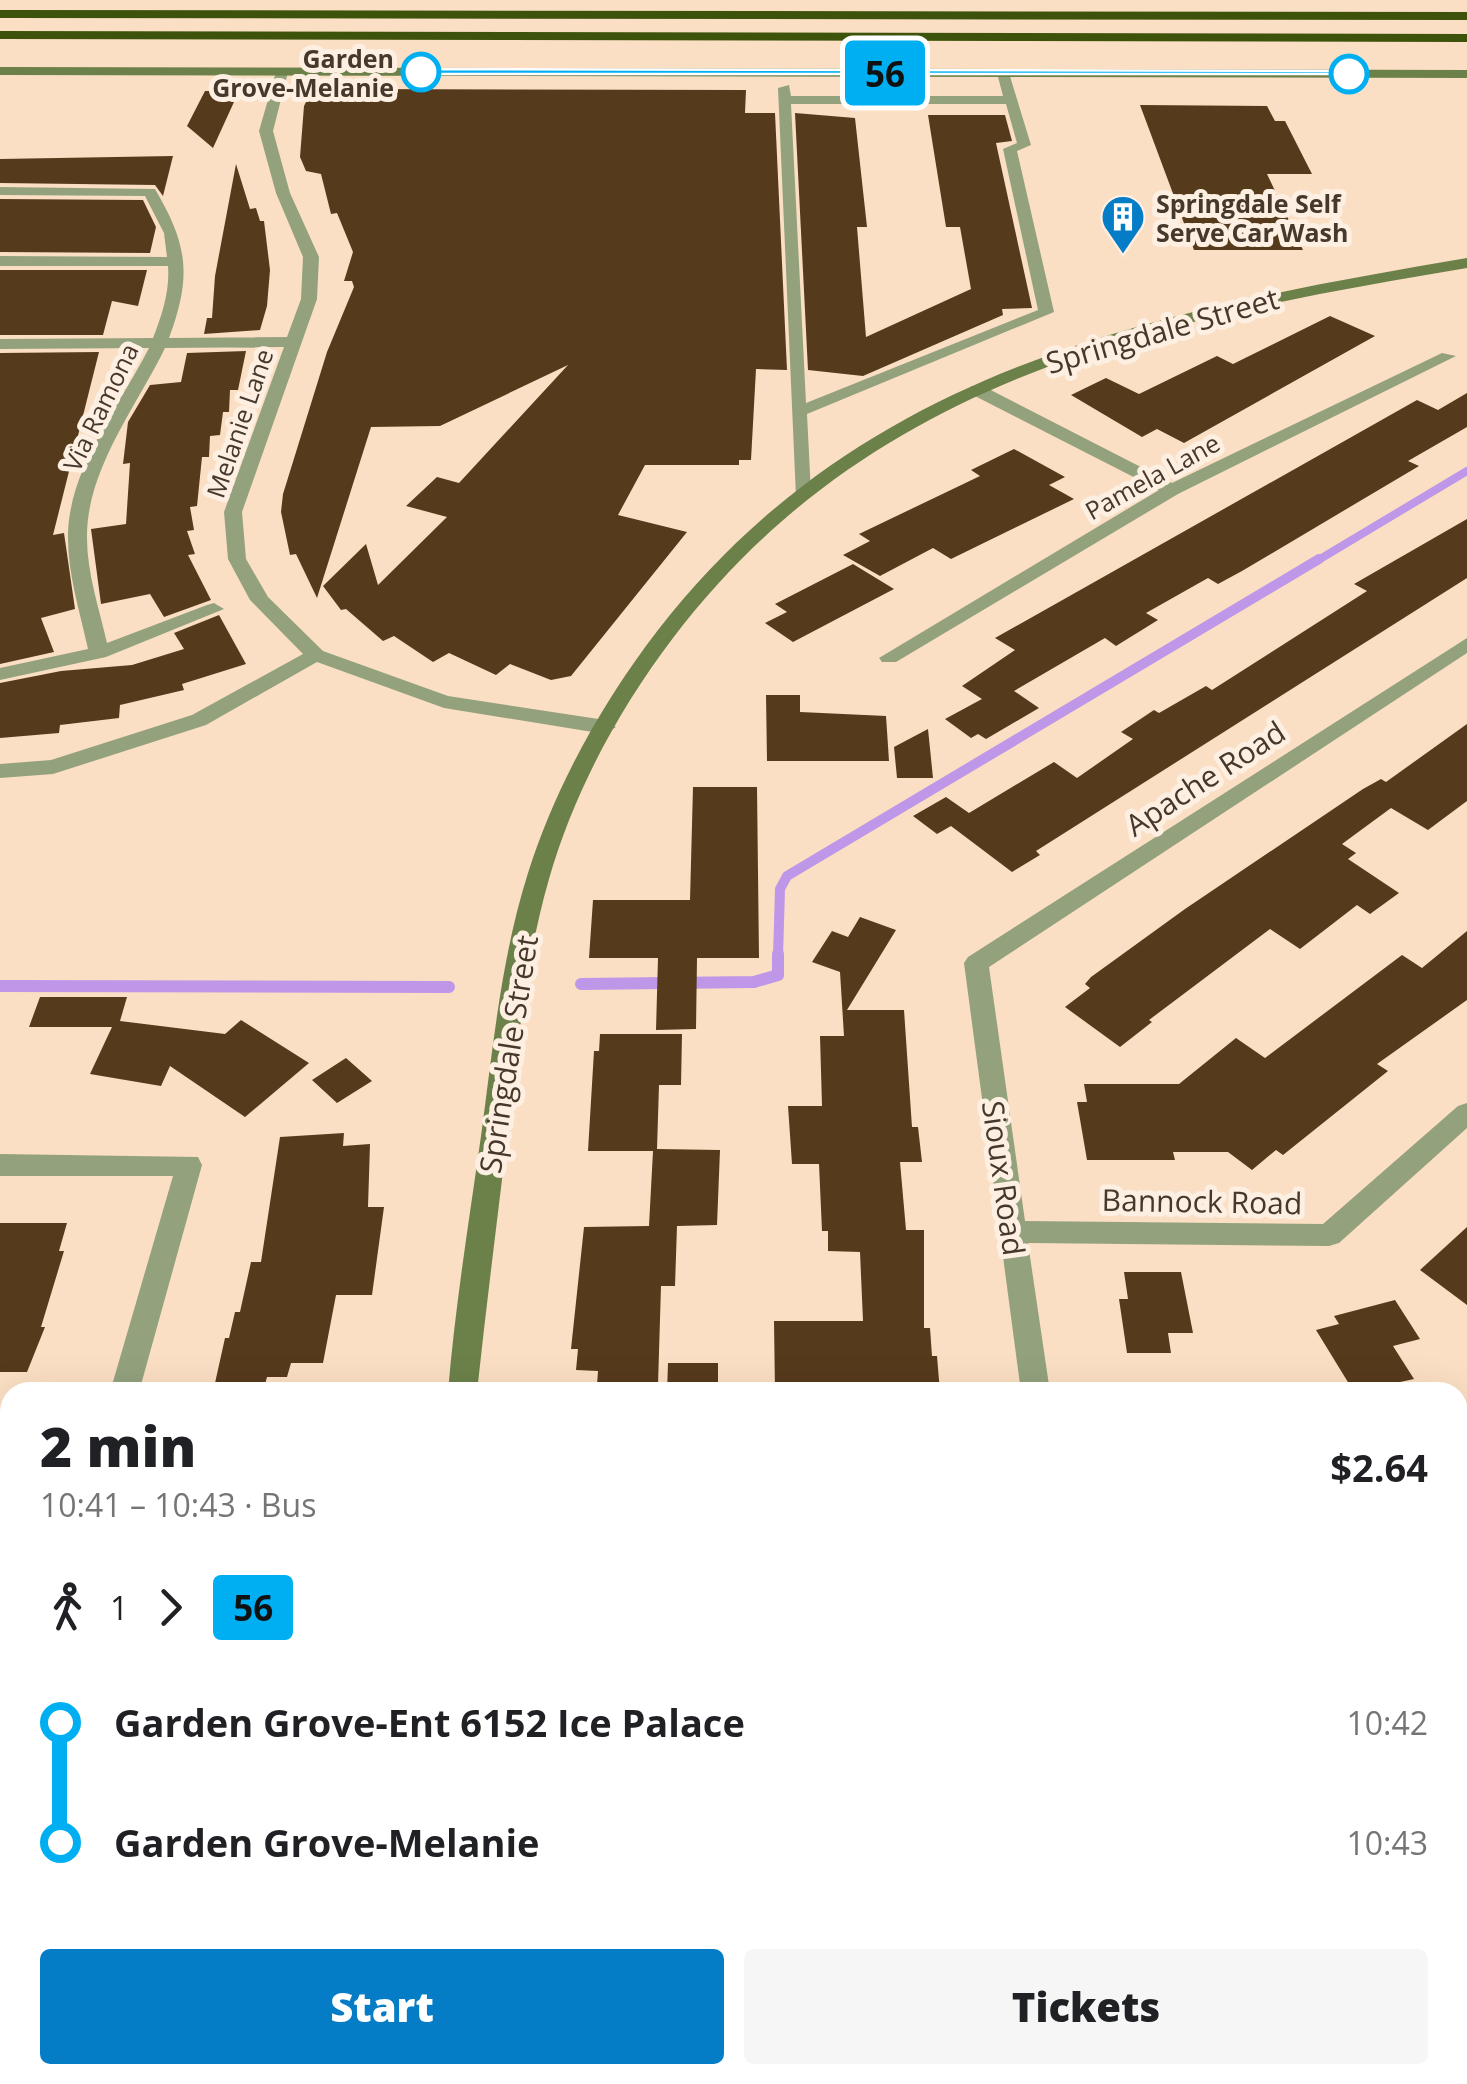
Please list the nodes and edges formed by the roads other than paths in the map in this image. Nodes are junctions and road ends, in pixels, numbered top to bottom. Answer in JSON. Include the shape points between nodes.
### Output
{"nodes":[{"id":1,"x":0,"y":14,"type":"edge"},
{"id":2,"x":1467,"y":16,"type":"edge"},
{"id":3,"x":0,"y":36,"type":"edge"},
{"id":4,"x":1467,"y":38,"type":"edge"},
{"id":5,"x":0,"y":71,"type":"edge"},
{"id":6,"x":282,"y":72,"type":"junction"},
{"id":7,"x":1003,"y":73,"type":"junction"},
{"id":8,"x":1467,"y":74,"type":"edge"},
{"id":9,"x":1011,"y":100,"type":"junction"},
{"id":10,"x":0,"y":191,"type":"edge"},
{"id":11,"x":0,"y":261,"type":"edge"},
{"id":12,"x":179,"y":262,"type":"junction"},
{"id":13,"x":1467,"y":263,"type":"edge"},
{"id":14,"x":294,"y":342,"type":"junction"},
{"id":15,"x":0,"y":344,"type":"edge"},
{"id":16,"x":159,"y":345,"type":"junction"},
{"id":17,"x":1448,"y":356,"type":"dead end"},
{"id":18,"x":977,"y":390,"type":"junction"},
{"id":19,"x":798,"y":412,"type":"junction"},
{"id":20,"x":1172,"y":490,"type":"junction"},
{"id":21,"x":802,"y":494,"type":"junction"},
{"id":22,"x":214,"y":610,"type":"dead end"},
{"id":23,"x":1467,"y":644,"type":"edge"},
{"id":24,"x":100,"y":652,"type":"junction"},
{"id":25,"x":316,"y":655,"type":"junction"},
{"id":26,"x":889,"y":658,"type":"dead end"},
{"id":27,"x":0,"y":674,"type":"edge"},
{"id":28,"x":604,"y":727,"type":"junction"},
{"id":29,"x":0,"y":771,"type":"edge"},
{"id":30,"x":976,"y":963,"type":"joint"},
{"id":31,"x":1467,"y":1113,"type":"edge"},
{"id":32,"x":0,"y":1165,"type":"edge"},
{"id":33,"x":1011,"y":1232,"type":"junction"},
{"id":34,"x":128,"y":1382,"type":"edge"},
{"id":35,"x":463,"y":1382,"type":"edge"},
{"id":36,"x":1034,"y":1382,"type":"edge"}],
"edges":[{"from":1,"to":2,"type":"highway"},
{"from":3,"to":4,"type":"highway"},
{"from":5,"to":6,"type":"main road"},
{"from":6,"to":7,"type":"main road"},
{"from":6,"to":14,"type":"street","name":"Melanie Lane","via":[[266,131],[283,193],[312,257],[310,299]]},
{"from":7,"to":8,"type":"main road"},
{"from":7,"to":9,"type":"street"},
{"from":9,"to":19,"type":"street","via":[[1024,145],[1010,150],[1046,312]]},
{"from":9,"to":19,"type":"street","via":[[784,94]]},
{"from":10,"to":12,"type":"street","name":"Via Ramona","via":[[150,192],[168,218]]},
{"from":11,"to":12,"type":"street"},
{"from":12,"to":16,"type":"street","name":"Via Ramona","via":[[178,296]]},
{"from":13,"to":18,"type":"main road","name":"Springdale Street","via":[[1270,298],[1130,332]]},
{"from":14,"to":16,"type":"street"},
{"from":14,"to":25,"type":"street","name":"Melanie Lane","via":[[233,512],[237,559],[260,600]]},
{"from":15,"to":16,"type":"street"},
{"from":16,"to":24,"type":"street","name":"Via Ramona","via":[[81,503],[79,548]]},
{"from":17,"to":20,"type":"street","name":"Pamela Lane"},
{"from":18,"to":20,"type":"street"},
{"from":18,"to":21,"type":"main road","name":"Springdale Street"},
{"from":19,"to":21,"type":"street"},
{"from":20,"to":26,"type":"street","name":"Pamela Lane"},
{"from":21,"to":28,"type":"main road","name":"Springdale Street","via":[[662,636]]},
{"from":22,"to":24,"type":"street"},
{"from":23,"to":30,"type":"street","name":"Apache Road"},
{"from":24,"to":27,"type":"street"},
{"from":25,"to":28,"type":"street","name":"Melanie Lane","via":[[444,702]]},
{"from":25,"to":29,"type":"street","via":[[200,720],[53,767]]},
{"from":28,"to":35,"type":"main road","name":"Springdale Street","via":[[550,842],[514,974]]},
{"from":30,"to":33,"type":"street","name":"Sioux Road"},
{"from":31,"to":33,"type":"street","name":"Bannock Road","via":[[1329,1235]]},
{"from":32,"to":34,"type":"street","via":[[189,1165]]},
{"from":33,"to":36,"type":"street","name":"Sioux Road"}]}
